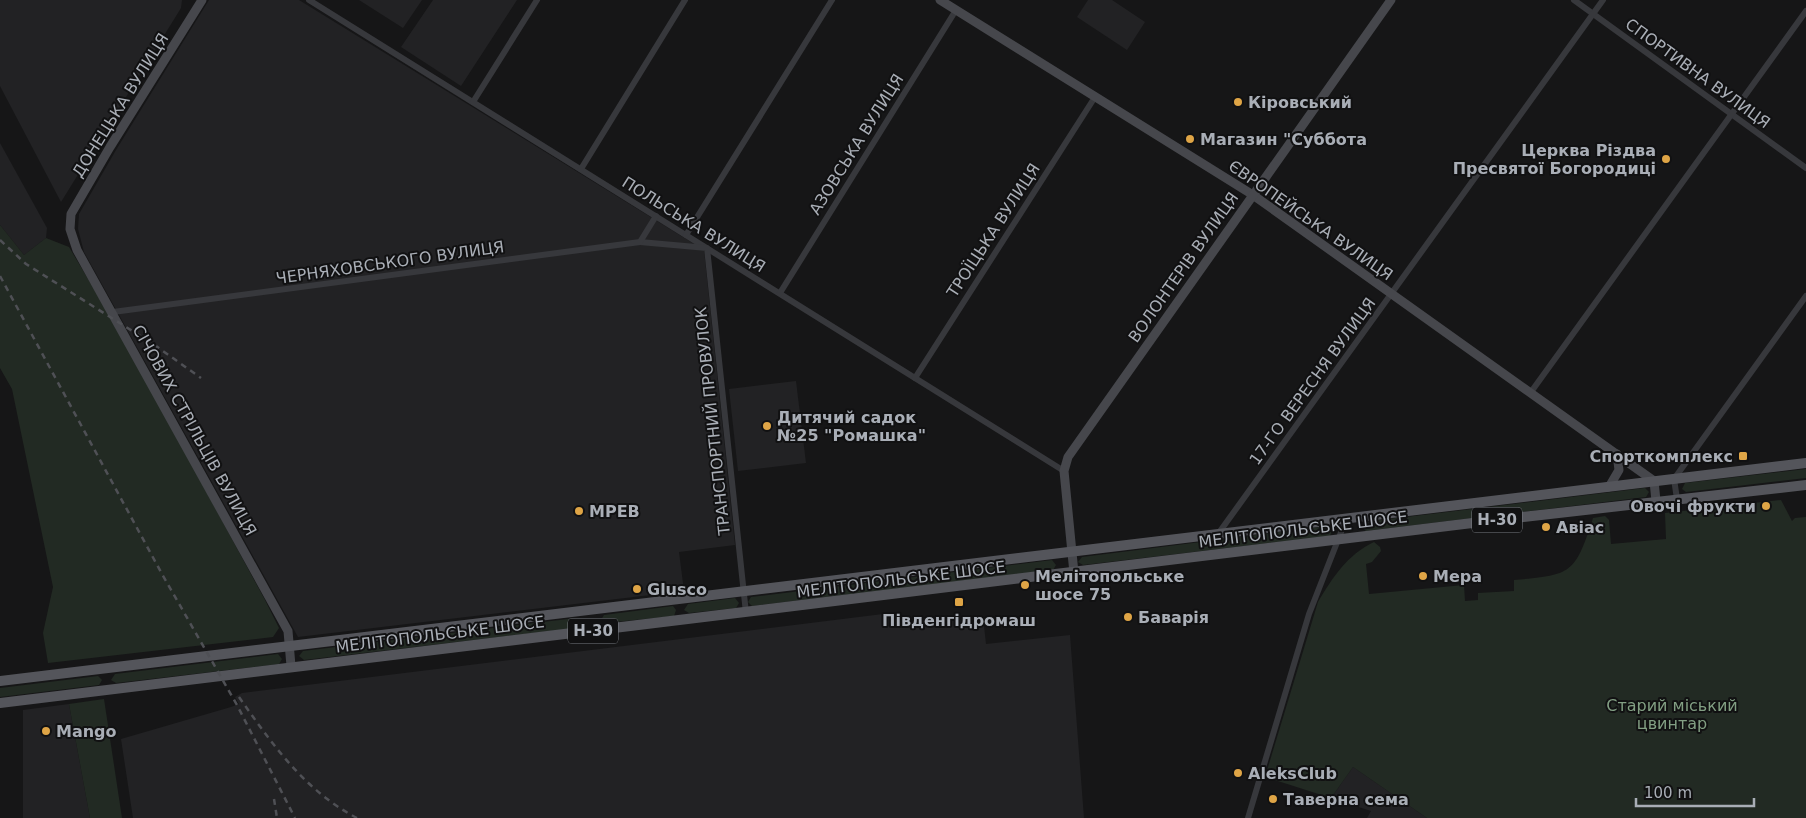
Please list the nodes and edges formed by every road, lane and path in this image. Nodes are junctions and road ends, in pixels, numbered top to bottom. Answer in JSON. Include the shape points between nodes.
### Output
{"nodes":[{"id":1,"x":202,"y":0,"type":"edge"},
{"id":2,"x":309,"y":0,"type":"edge"},
{"id":3,"x":537,"y":0,"type":"edge"},
{"id":4,"x":685,"y":0,"type":"edge"},
{"id":5,"x":832,"y":0,"type":"edge"},
{"id":6,"x":940,"y":0,"type":"edge"},
{"id":7,"x":1390,"y":0,"type":"edge"},
{"id":8,"x":1574,"y":0,"type":"edge"},
{"id":9,"x":1603,"y":0,"type":"edge"},
{"id":10,"x":956,"y":10,"type":"junction"},
{"id":11,"x":1806,"y":11,"type":"edge"},
{"id":12,"x":1593,"y":14,"type":"junction"},
{"id":13,"x":1095,"y":97,"type":"junction"},
{"id":14,"x":473,"y":102,"type":"junction"},
{"id":15,"x":1732,"y":114,"type":"junction"},
{"id":16,"x":1806,"y":168,"type":"edge"},
{"id":17,"x":581,"y":169,"type":"junction"},
{"id":18,"x":1253,"y":195,"type":"junction"},
{"id":19,"x":656,"y":216,"type":"junction"},
{"id":20,"x":70,"y":229,"type":"joint"},
{"id":21,"x":686,"y":235,"type":"junction"},
{"id":22,"x":640,"y":242,"type":"junction"},
{"id":23,"x":707,"y":248,"type":"junction"},
{"id":24,"x":780,"y":293,"type":"junction"},
{"id":25,"x":1391,"y":294,"type":"junction"},
{"id":26,"x":1806,"y":296,"type":"edge"},
{"id":27,"x":113,"y":312,"type":"junction"},
{"id":28,"x":915,"y":378,"type":"junction"},
{"id":29,"x":1531,"y":392,"type":"junction"},
{"id":30,"x":1617,"y":454,"type":"junction"},
{"id":31,"x":1806,"y":463,"type":"edge"},
{"id":32,"x":1064,"y":471,"type":"junction"},
{"id":33,"x":1674,"y":479,"type":"junction"},
{"id":34,"x":1654,"y":481,"type":"junction"},
{"id":35,"x":1806,"y":485,"type":"edge"},
{"id":36,"x":1609,"y":487,"type":"junction"},
{"id":37,"x":1677,"y":499,"type":"junction"},
{"id":38,"x":1656,"y":501,"type":"junction"},
{"id":39,"x":1346,"y":517,"type":"junction"},
{"id":40,"x":1218,"y":534,"type":"junction"},
{"id":41,"x":1338,"y":540,"type":"junction"},
{"id":42,"x":1072,"y":552,"type":"junction"},
{"id":43,"x":1074,"y":573,"type":"junction"},
{"id":44,"x":744,"y":591,"type":"junction"},
{"id":45,"x":746,"y":613,"type":"junction"},
{"id":46,"x":290,"y":646,"type":"junction"},
{"id":47,"x":291,"y":666,"type":"junction"},
{"id":48,"x":0,"y":681,"type":"edge"},
{"id":49,"x":0,"y":703,"type":"edge"},
{"id":50,"x":1248,"y":818,"type":"edge"}],
"edges":[{"from":1,"to":20,"type":"street","name":"ДОНЕЦЬКА ВУЛИЦЯ","via":[[71,214]]},
{"from":2,"to":14,"type":"street","name":"ПОЛЬСЬКА ВУЛИЦЯ"},
{"from":3,"to":14,"type":"street"},
{"from":4,"to":17,"type":"street"},
{"from":5,"to":21,"type":"street"},
{"from":6,"to":10,"type":"street","name":"ЄВРОПЕЙСЬКА ВУЛИЦЯ"},
{"from":7,"to":18,"type":"street","name":"ВОЛОНТЕРІВ ВУЛИЦЯ"},
{"from":8,"to":12,"type":"street","name":"СПОРТИВНА ВУЛИЦЯ"},
{"from":9,"to":12,"type":"street","name":"17-ГО ВЕРЕСНЯ ВУЛИЦЯ"},
{"from":10,"to":13,"type":"street","name":"ЄВРОПЕЙСЬКА ВУЛИЦЯ"},
{"from":10,"to":24,"type":"street","name":"АЗОВСЬКА ВУЛИЦЯ"},
{"from":11,"to":15,"type":"street"},
{"from":12,"to":15,"type":"street","name":"СПОРТИВНА ВУЛИЦЯ"},
{"from":12,"to":25,"type":"street","name":"17-ГО ВЕРЕСНЯ ВУЛИЦЯ"},
{"from":13,"to":18,"type":"street","name":"ЄВРОПЕЙСЬКА ВУЛИЦЯ"},
{"from":13,"to":28,"type":"street","name":"ТРОЇЦЬКА ВУЛИЦЯ"},
{"from":14,"to":17,"type":"street","name":"ПОЛЬСЬКА ВУЛИЦЯ"},
{"from":15,"to":16,"type":"street","name":"СПОРТИВНА ВУЛИЦЯ"},
{"from":15,"to":29,"type":"street"},
{"from":17,"to":19,"type":"street","name":"ПОЛЬСЬКА ВУЛИЦЯ"},
{"from":18,"to":25,"type":"street","name":"ЄВРОПЕЙСЬКА ВУЛИЦЯ"},
{"from":18,"to":32,"type":"street","name":"ВОЛОНТЕРІВ ВУЛИЦЯ","via":[[1076,443]]},
{"from":19,"to":21,"type":"street","name":"ПОЛЬСЬКА ВУЛИЦЯ"},
{"from":19,"to":22,"type":"street"},
{"from":20,"to":27,"type":"street","name":"СІЧОВИХ СТРІЛЬЦІВ ВУЛИЦЯ","via":[[77,250]]},
{"from":21,"to":23,"type":"street","name":"ПОЛЬСЬКА ВУЛИЦЯ"},
{"from":22,"to":23,"type":"street","name":"ЧЕРНЯХОВСЬКОГО ВУЛИЦЯ"},
{"from":22,"to":27,"type":"street","name":"ЧЕРНЯХОВСЬКОГО ВУЛИЦЯ"},
{"from":23,"to":24,"type":"street","name":"ПОЛЬСЬКА ВУЛИЦЯ"},
{"from":23,"to":44,"type":"street","name":"ТРАНСПОРТНИЙ ПРОВУЛОК"},
{"from":24,"to":28,"type":"street","name":"ПОЛЬСЬКА ВУЛИЦЯ"},
{"from":25,"to":29,"type":"street","name":"ЄВРОПЕЙСЬКА ВУЛИЦЯ"},
{"from":25,"to":40,"type":"street","name":"17-ГО ВЕРЕСНЯ ВУЛИЦЯ"},
{"from":26,"to":33,"type":"street"},
{"from":27,"to":46,"type":"street","name":"СІЧОВИХ СТРІЛЬЦІВ ВУЛИЦЯ","via":[[288,631]]},
{"from":28,"to":32,"type":"street","name":"ПОЛЬСЬКА ВУЛИЦЯ"},
{"from":29,"to":30,"type":"street","name":"ЄВРОПЕЙСЬКА ВУЛИЦЯ"},
{"from":30,"to":34,"type":"street","name":"ЄВРОПЕЙСЬКА ВУЛИЦЯ"},
{"from":30,"to":36,"type":"street","via":[[1619,470]]},
{"from":31,"to":33,"type":"main road","name":"МЕЛІТОПОЛЬСЬКЕ ШОСЕ","number":"Н-30"},
{"from":32,"to":42,"type":"street","name":"ВОЛОНТЕРІВ ВУЛИЦЯ"},
{"from":33,"to":34,"type":"main road","name":"МЕЛІТОПОЛЬСЬКЕ ШОСЕ","number":"Н-30"},
{"from":33,"to":37,"type":"street"},
{"from":34,"to":36,"type":"main road","name":"МЕЛІТОПОЛЬСЬКЕ ШОСЕ","number":"Н-30"},
{"from":34,"to":38,"type":"street"},
{"from":35,"to":37,"type":"main road","name":"МЕЛІТОПОЛЬСЬКЕ ШОСЕ","number":"Н-30"},
{"from":36,"to":39,"type":"main road","name":"МЕЛІТОПОЛЬСЬКЕ ШОСЕ","number":"Н-30"},
{"from":37,"to":38,"type":"main road","name":"МЕЛІТОПОЛЬСЬКЕ ШОСЕ","number":"Н-30"},
{"from":38,"to":41,"type":"main road","name":"МЕЛІТОПОЛЬСЬКЕ ШОСЕ","number":"Н-30"},
{"from":39,"to":40,"type":"main road","name":"МЕЛІТОПОЛЬСЬКЕ ШОСЕ","number":"Н-30"},
{"from":39,"to":41,"type":"street"},
{"from":40,"to":42,"type":"main road","name":"МЕЛІТОПОЛЬСЬКЕ ШОСЕ","number":"Н-30"},
{"from":41,"to":43,"type":"main road","name":"МЕЛІТОПОЛЬСЬКЕ ШОСЕ","number":"Н-30"},
{"from":41,"to":50,"type":"street","via":[[1309,614]]},
{"from":42,"to":43,"type":"street","name":"ВОЛОНТЕРІВ ВУЛИЦЯ"},
{"from":42,"to":44,"type":"main road","name":"МЕЛІТОПОЛЬСЬКЕ ШОСЕ","number":"Н-30"},
{"from":43,"to":45,"type":"main road","name":"МЕЛІТОПОЛЬСЬКЕ ШОСЕ","number":"Н-30"},
{"from":44,"to":45,"type":"street","name":"ТРАНСПОРТНИЙ ПРОВУЛОК"},
{"from":44,"to":46,"type":"main road","name":"МЕЛІТОПОЛЬСЬКЕ ШОСЕ","number":"Н-30"},
{"from":45,"to":47,"type":"main road","name":"МЕЛІТОПОЛЬСЬКЕ ШОСЕ","number":"Н-30"},
{"from":46,"to":47,"type":"street","name":"СІЧОВИХ СТРІЛЬЦІВ ВУЛИЦЯ"},
{"from":46,"to":48,"type":"main road","name":"МЕЛІТОПОЛЬСЬКЕ ШОСЕ","number":"Н-30"},
{"from":47,"to":49,"type":"main road","name":"МЕЛІТОПОЛЬСЬКЕ ШОСЕ","number":"Н-30"}]}
